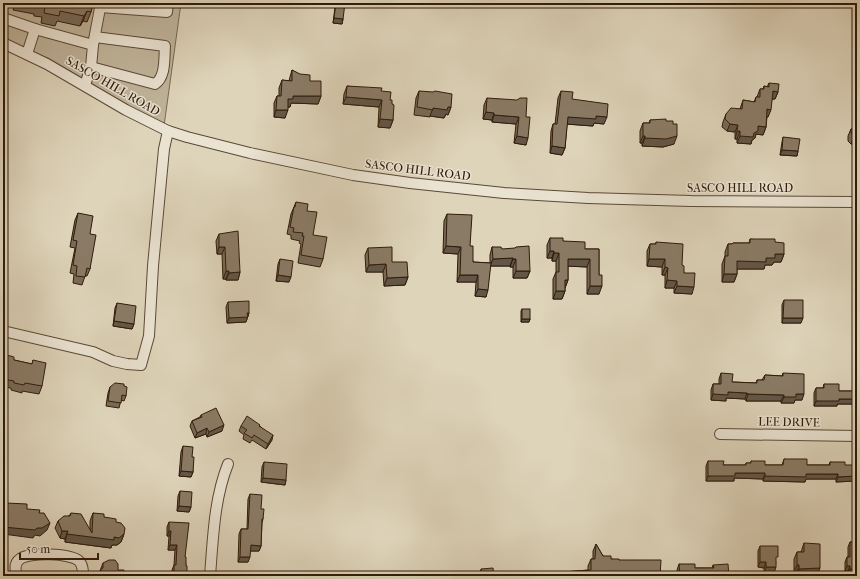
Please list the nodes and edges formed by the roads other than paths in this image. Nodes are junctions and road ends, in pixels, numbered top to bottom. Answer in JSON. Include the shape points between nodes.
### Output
{"nodes":[{"id":1,"x":168,"y":3,"type":"edge"},
{"id":2,"x":100,"y":5,"type":"edge"},
{"id":3,"x":3,"y":18,"type":"edge"},
{"id":4,"x":35,"y":29,"type":"junction"},
{"id":5,"x":94,"y":41,"type":"junction"},
{"id":6,"x":3,"y":43,"type":"edge"},
{"id":7,"x":27,"y":54,"type":"junction"},
{"id":8,"x":91,"y":67,"type":"junction"},
{"id":9,"x":85,"y":85,"type":"junction"},
{"id":10,"x":168,"y":131,"type":"junction"},
{"id":11,"x":857,"y":202,"type":"edge"},
{"id":12,"x":3,"y":331,"type":"edge"},
{"id":13,"x":720,"y":434,"type":"dead end"},
{"id":14,"x":857,"y":436,"type":"edge"},
{"id":15,"x":228,"y":464,"type":"dead end"},
{"id":16,"x":17,"y":576,"type":"edge"},
{"id":17,"x":82,"y":576,"type":"edge"},
{"id":18,"x":210,"y":576,"type":"edge"}],
"edges":[{"from":1,"to":2,"type":"street","via":[[168,12]]},
{"from":2,"to":5,"type":"street"},
{"from":3,"to":4,"type":"street"},
{"from":4,"to":5,"type":"street"},
{"from":4,"to":7,"type":"street"},
{"from":5,"to":8,"type":"street"},
{"from":5,"to":8,"type":"street","via":[[165,46],[163,72],[155,84]]},
{"from":6,"to":7,"type":"street","name":"SASCO HILL ROAD"},
{"from":7,"to":9,"type":"street","name":"SASCO HILL ROAD"},
{"from":8,"to":9,"type":"street"},
{"from":9,"to":10,"type":"street","name":"SASCO HILL ROAD"},
{"from":10,"to":11,"type":"street","name":"SASCO HILL ROAD","via":[[250,153],[353,175],[486,191],[603,199]]},
{"from":10,"to":12,"type":"street","via":[[153,266],[149,336],[141,365],[113,361],[94,352]]},
{"from":13,"to":14,"type":"street","name":"LEE DRIVE"},
{"from":15,"to":18,"type":"street","via":[[222,478],[218,500]]},
{"from":16,"to":17,"type":"street","via":[[15,569],[19,559],[40,554],[72,557],[80,561],[83,568]]}]}
